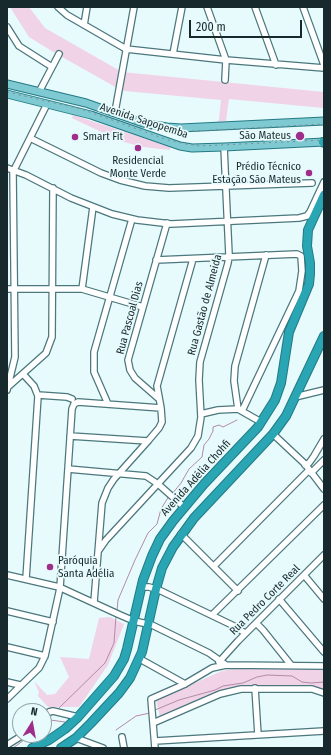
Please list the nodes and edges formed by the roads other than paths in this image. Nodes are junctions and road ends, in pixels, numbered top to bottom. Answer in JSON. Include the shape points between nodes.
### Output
{"nodes":[{"id":1,"x":58,"y":7,"type":"edge"},
{"id":2,"x":87,"y":7,"type":"edge"},
{"id":3,"x":133,"y":7,"type":"edge"},
{"id":4,"x":182,"y":7,"type":"edge"},
{"id":5,"x":207,"y":7,"type":"edge"},
{"id":6,"x":255,"y":7,"type":"edge"},
{"id":7,"x":303,"y":7,"type":"edge"},
{"id":8,"x":84,"y":25,"type":"junction"},
{"id":9,"x":7,"y":27,"type":"edge"},
{"id":10,"x":126,"y":49,"type":"junction"},
{"id":11,"x":59,"y":54,"type":"dead end"},
{"id":12,"x":173,"y":54,"type":"junction"},
{"id":13,"x":226,"y":60,"type":"junction"},
{"id":14,"x":276,"y":65,"type":"junction"},
{"id":15,"x":52,"y":67,"type":"junction"},
{"id":16,"x":324,"y":67,"type":"edge"},
{"id":17,"x":225,"y":80,"type":"dead end"},
{"id":18,"x":8,"y":84,"type":"edge"},
{"id":19,"x":31,"y":90,"type":"junction"},
{"id":20,"x":39,"y":92,"type":"junction"},
{"id":21,"x":8,"y":96,"type":"edge"},
{"id":22,"x":73,"y":100,"type":"junction"},
{"id":23,"x":47,"y":104,"type":"junction"},
{"id":24,"x":115,"y":112,"type":"junction"},
{"id":25,"x":93,"y":116,"type":"junction"},
{"id":26,"x":324,"y":121,"type":"edge"},
{"id":27,"x":30,"y":138,"type":"junction"},
{"id":28,"x":324,"y":142,"type":"edge"},
{"id":29,"x":224,"y":147,"type":"junction"},
{"id":30,"x":7,"y":168,"type":"edge"},
{"id":31,"x":14,"y":170,"type":"junction"},
{"id":32,"x":324,"y":182,"type":"edge"},
{"id":33,"x":312,"y":183,"type":"dead end"},
{"id":34,"x":226,"y":186,"type":"junction"},
{"id":35,"x":53,"y":188,"type":"junction"},
{"id":36,"x":324,"y":195,"type":"edge"},
{"id":37,"x":93,"y":207,"type":"junction"},
{"id":38,"x":132,"y":219,"type":"junction"},
{"id":39,"x":227,"y":221,"type":"junction"},
{"id":40,"x":167,"y":223,"type":"junction"},
{"id":41,"x":266,"y":255,"type":"junction"},
{"id":42,"x":229,"y":257,"type":"junction"},
{"id":43,"x":193,"y":259,"type":"junction"},
{"id":44,"x":156,"y":260,"type":"junction"},
{"id":45,"x":7,"y":289,"type":"edge"},
{"id":46,"x":14,"y":289,"type":"junction"},
{"id":47,"x":52,"y":289,"type":"junction"},
{"id":48,"x":82,"y":289,"type":"junction"},
{"id":49,"x":109,"y":297,"type":"junction"},
{"id":50,"x":143,"y":307,"type":"junction"},
{"id":51,"x":324,"y":336,"type":"edge"},
{"id":52,"x":23,"y":374,"type":"junction"},
{"id":53,"x":7,"y":388,"type":"edge"},
{"id":54,"x":324,"y":390,"type":"edge"},
{"id":55,"x":38,"y":395,"type":"junction"},
{"id":56,"x":295,"y":397,"type":"junction"},
{"id":57,"x":72,"y":399,"type":"dead end"},
{"id":58,"x":159,"y":399,"type":"junction"},
{"id":59,"x":108,"y":404,"type":"junction"},
{"id":60,"x":161,"y":408,"type":"junction"},
{"id":61,"x":240,"y":410,"type":"junction"},
{"id":62,"x":202,"y":414,"type":"junction"},
{"id":63,"x":261,"y":422,"type":"junction"},
{"id":64,"x":273,"y":434,"type":"junction"},
{"id":65,"x":70,"y":436,"type":"junction"},
{"id":66,"x":324,"y":439,"type":"edge"},
{"id":67,"x":148,"y":441,"type":"junction"},
{"id":68,"x":324,"y":460,"type":"edge"},
{"id":69,"x":305,"y":465,"type":"junction"},
{"id":70,"x":68,"y":469,"type":"junction"},
{"id":71,"x":310,"y":472,"type":"junction"},
{"id":72,"x":119,"y":473,"type":"junction"},
{"id":73,"x":158,"y":484,"type":"junction"},
{"id":74,"x":324,"y":489,"type":"edge"},
{"id":75,"x":324,"y":504,"type":"edge"},
{"id":76,"x":184,"y":507,"type":"junction"},
{"id":77,"x":181,"y":534,"type":"junction"},
{"id":78,"x":99,"y":550,"type":"junction"},
{"id":79,"x":324,"y":555,"type":"edge"},
{"id":80,"x":214,"y":566,"type":"junction"},
{"id":81,"x":7,"y":575,"type":"edge"},
{"id":82,"x":304,"y":575,"type":"junction"},
{"id":83,"x":26,"y":579,"type":"junction"},
{"id":84,"x":141,"y":587,"type":"junction"},
{"id":85,"x":60,"y":588,"type":"junction"},
{"id":86,"x":156,"y":589,"type":"junction"},
{"id":87,"x":238,"y":591,"type":"junction"},
{"id":88,"x":279,"y":599,"type":"junction"},
{"id":89,"x":324,"y":599,"type":"edge"},
{"id":90,"x":94,"y":602,"type":"junction"},
{"id":91,"x":7,"y":611,"type":"edge"},
{"id":92,"x":212,"y":615,"type":"junction"},
{"id":93,"x":52,"y":622,"type":"junction"},
{"id":94,"x":141,"y":622,"type":"junction"},
{"id":95,"x":256,"y":623,"type":"junction"},
{"id":96,"x":245,"y":633,"type":"junction"},
{"id":97,"x":7,"y":647,"type":"edge"},
{"id":98,"x":324,"y":652,"type":"edge"},
{"id":99,"x":45,"y":656,"type":"junction"},
{"id":100,"x":140,"y":658,"type":"junction"},
{"id":101,"x":220,"y":660,"type":"junction"},
{"id":102,"x":226,"y":665,"type":"junction"},
{"id":103,"x":292,"y":666,"type":"junction"},
{"id":104,"x":324,"y":666,"type":"edge"},
{"id":105,"x":212,"y":668,"type":"junction"},
{"id":106,"x":7,"y":682,"type":"edge"},
{"id":107,"x":185,"y":684,"type":"junction"},
{"id":108,"x":20,"y":685,"type":"junction"},
{"id":109,"x":255,"y":688,"type":"junction"},
{"id":110,"x":324,"y":692,"type":"edge"},
{"id":111,"x":7,"y":698,"type":"edge"},
{"id":112,"x":52,"y":712,"type":"edge"},
{"id":113,"x":78,"y":717,"type":"junction"},
{"id":114,"x":152,"y":721,"type":"junction"},
{"id":115,"x":324,"y":731,"type":"edge"},
{"id":116,"x":258,"y":735,"type":"junction"},
{"id":117,"x":122,"y":737,"type":"dead end"},
{"id":118,"x":76,"y":738,"type":"junction"},
{"id":119,"x":155,"y":741,"type":"junction"},
{"id":120,"x":123,"y":747,"type":"edge"},
{"id":121,"x":32,"y":748,"type":"edge"},
{"id":122,"x":61,"y":748,"type":"edge"},
{"id":123,"x":103,"y":748,"type":"edge"},
{"id":124,"x":117,"y":748,"type":"edge"},
{"id":125,"x":155,"y":748,"type":"edge"}],
"edges":[{"from":1,"to":8,"type":"street"},
{"from":2,"to":8,"type":"street"},
{"from":3,"to":10,"type":"street"},
{"from":4,"to":12,"type":"street"},
{"from":5,"to":13,"type":"street"},
{"from":6,"to":14,"type":"street"},
{"from":7,"to":16,"type":"street"},
{"from":8,"to":10,"type":"street"},
{"from":9,"to":15,"type":"street","via":[[19,46]]},
{"from":10,"to":12,"type":"street"},
{"from":10,"to":24,"type":"street"},
{"from":11,"to":15,"type":"street"},
{"from":12,"to":13,"type":"street"},
{"from":13,"to":14,"type":"street"},
{"from":13,"to":17,"type":"street"},
{"from":14,"to":16,"type":"street"},
{"from":15,"to":20,"type":"street"},
{"from":18,"to":19,"type":"main road","name":"Avenida Sapopemba"},
{"from":18,"to":21,"type":"main road"},
{"from":19,"to":20,"type":"main road","name":"Avenida Sapopemba"},
{"from":19,"to":21,"type":"main road"},
{"from":20,"to":22,"type":"main road","name":"Avenida Sapopemba"},
{"from":21,"to":23,"type":"main road","name":"Avenida Sapopemba"},
{"from":22,"to":23,"type":"main road","via":[[58,99]]},
{"from":22,"to":24,"type":"main road","name":"Avenida Sapopemba"},
{"from":23,"to":25,"type":"main road","name":"Avenida Sapopemba"},
{"from":23,"to":27,"type":"street"},
{"from":24,"to":25,"type":"main road","via":[[110,118]]},
{"from":24,"to":26,"type":"main road","name":"Avenida Sapopemba","via":[[148,124],[174,128]]},
{"from":25,"to":29,"type":"main road","name":"Avenida Sapopemba","via":[[175,145],[192,148]]},
{"from":27,"to":31,"type":"street"},
{"from":27,"to":34,"type":"street","via":[[101,173],[139,185],[169,188]]},
{"from":28,"to":29,"type":"main road","name":"Avenida Sapopemba"},
{"from":29,"to":34,"type":"street","name":"Rua Gastão de Almeida"},
{"from":30,"to":31,"type":"street"},
{"from":31,"to":35,"type":"street"},
{"from":31,"to":46,"type":"street"},
{"from":32,"to":39,"type":"street","via":[[307,216]]},
{"from":33,"to":34,"type":"street"},
{"from":34,"to":39,"type":"street","name":"Rua Gastão de Almeida"},
{"from":35,"to":37,"type":"street"},
{"from":35,"to":47,"type":"street"},
{"from":36,"to":63,"type":"highway","name":"Avenida Adélia Chohfi","via":[[310,223],[307,237],[309,284],[289,332],[278,393]]},
{"from":37,"to":38,"type":"street"},
{"from":37,"to":48,"type":"street"},
{"from":38,"to":40,"type":"street"},
{"from":38,"to":49,"type":"street"},
{"from":39,"to":40,"type":"street"},
{"from":39,"to":42,"type":"street","name":"Rua Gastão de Almeida"},
{"from":40,"to":44,"type":"street","name":"Rua Pascoal Dias"},
{"from":41,"to":42,"type":"street"},
{"from":41,"to":61,"type":"street","via":[[235,366],[234,381]]},
{"from":41,"to":61,"type":"street","via":[[301,256],[302,280],[299,291]]},
{"from":42,"to":43,"type":"street"},
{"from":42,"to":62,"type":"street","name":"Rua Gastão de Almeida","via":[[200,362]]},
{"from":43,"to":44,"type":"street"},
{"from":43,"to":58,"type":"street","via":[[158,380]]},
{"from":44,"to":50,"type":"street","name":"Rua Pascoal Dias"},
{"from":45,"to":46,"type":"street"},
{"from":46,"to":47,"type":"street"},
{"from":46,"to":53,"type":"street","via":[[15,357]]},
{"from":47,"to":48,"type":"street"},
{"from":47,"to":52,"type":"street","via":[[51,343],[46,353]]},
{"from":48,"to":49,"type":"street"},
{"from":49,"to":50,"type":"street"},
{"from":49,"to":59,"type":"street","via":[[93,358],[94,372]]},
{"from":50,"to":58,"type":"street","name":"Rua Pascoal Dias","via":[[128,365],[135,378]]},
{"from":51,"to":56,"type":"highway","name":"Avenida Adélia Chohfi"},
{"from":52,"to":53,"type":"street"},
{"from":52,"to":55,"type":"street"},
{"from":54,"to":56,"type":"street"},
{"from":55,"to":57,"type":"street"},
{"from":55,"to":83,"type":"street"},
{"from":56,"to":64,"type":"highway","name":"Avenida Adélia Chohfi"},
{"from":58,"to":60,"type":"street"},
{"from":59,"to":60,"type":"street"},
{"from":59,"to":65,"type":"street","via":[[74,404]]},
{"from":60,"to":67,"type":"street","via":[[162,422]]},
{"from":61,"to":62,"type":"street","via":[[218,410]]},
{"from":61,"to":63,"type":"street"},
{"from":62,"to":73,"type":"street","name":"Rua Gastão de Almeida","via":[[194,445]]},
{"from":63,"to":76,"type":"highway","name":"Avenida Adélia Chohfi"},
{"from":64,"to":69,"type":"street"},
{"from":64,"to":77,"type":"highway","name":"Avenida Adélia Chohfi"},
{"from":65,"to":67,"type":"street"},
{"from":65,"to":70,"type":"street"},
{"from":66,"to":69,"type":"street","via":[[309,463]]},
{"from":67,"to":72,"type":"street"},
{"from":68,"to":71,"type":"street"},
{"from":69,"to":71,"type":"street"},
{"from":70,"to":72,"type":"street"},
{"from":70,"to":85,"type":"street"},
{"from":71,"to":74,"type":"street"},
{"from":71,"to":80,"type":"street"},
{"from":72,"to":73,"type":"street","via":[[146,476]]},
{"from":72,"to":78,"type":"street","via":[[108,488],[102,503]]},
{"from":73,"to":76,"type":"street"},
{"from":73,"to":78,"type":"street","name":"Rua Gastão de Almeida"},
{"from":75,"to":87,"type":"street"},
{"from":76,"to":84,"type":"highway","name":"Avenida Adélia Chohfi","via":[[160,539]]},
{"from":77,"to":80,"type":"street"},
{"from":77,"to":86,"type":"highway","name":"Avenida Adélia Chohfi","via":[[162,568]]},
{"from":78,"to":90,"type":"street"},
{"from":79,"to":82,"type":"street","name":"Rua Pedro Corte Real"},
{"from":80,"to":87,"type":"street"},
{"from":81,"to":83,"type":"street"},
{"from":82,"to":88,"type":"street","name":"Rua Pedro Corte Real"},
{"from":82,"to":89,"type":"street"},
{"from":83,"to":85,"type":"street"},
{"from":84,"to":86,"type":"street"},
{"from":84,"to":94,"type":"highway","name":"Avenida Adélia Chohfi"},
{"from":85,"to":90,"type":"street"},
{"from":85,"to":93,"type":"street"},
{"from":86,"to":92,"type":"street"},
{"from":86,"to":94,"type":"highway","name":"Avenida Adélia Chohfi"},
{"from":87,"to":92,"type":"street"},
{"from":88,"to":95,"type":"street","name":"Rua Pedro Corte Real"},
{"from":88,"to":98,"type":"street"},
{"from":90,"to":94,"type":"street"},
{"from":91,"to":93,"type":"street"},
{"from":92,"to":96,"type":"street"},
{"from":93,"to":99,"type":"street"},
{"from":94,"to":100,"type":"highway","name":"Avenida Adélia Chohfi"},
{"from":94,"to":101,"type":"street"},
{"from":94,"to":113,"type":"highway","name":"Avenida Adélia Chohfi","via":[[119,668]]},
{"from":95,"to":96,"type":"street","name":"Rua Pedro Corte Real"},
{"from":95,"to":103,"type":"street"},
{"from":96,"to":101,"type":"street","name":"Rua Pedro Corte Real"},
{"from":97,"to":99,"type":"street"},
{"from":99,"to":108,"type":"street","via":[[39,668]]},
{"from":100,"to":107,"type":"street"},
{"from":100,"to":118,"type":"highway","name":"Avenida Adélia Chohfi","via":[[119,693]]},
{"from":101,"to":102,"type":"street"},
{"from":101,"to":105,"type":"street","name":"Rua Pedro Corte Real"},
{"from":102,"to":103,"type":"street"},
{"from":102,"to":105,"type":"street"},
{"from":103,"to":104,"type":"street"},
{"from":105,"to":107,"type":"street"},
{"from":106,"to":108,"type":"street"},
{"from":107,"to":114,"type":"street","via":[[153,698]]},
{"from":108,"to":111,"type":"street"},
{"from":109,"to":110,"type":"street","via":[[312,689]]},
{"from":109,"to":114,"type":"street","via":[[220,694]]},
{"from":109,"to":116,"type":"street"},
{"from":112,"to":113,"type":"street"},
{"from":113,"to":121,"type":"highway","name":"Avenida Adélia Chohfi","via":[[49,740]]},
{"from":114,"to":119,"type":"street"},
{"from":115,"to":116,"type":"street"},
{"from":116,"to":119,"type":"street"},
{"from":117,"to":120,"type":"street"},
{"from":118,"to":122,"type":"highway","name":"Avenida Adélia Chohfi"},
{"from":118,"to":123,"type":"street"},
{"from":119,"to":125,"type":"street"},
{"from":120,"to":124,"type":"street"}]}
